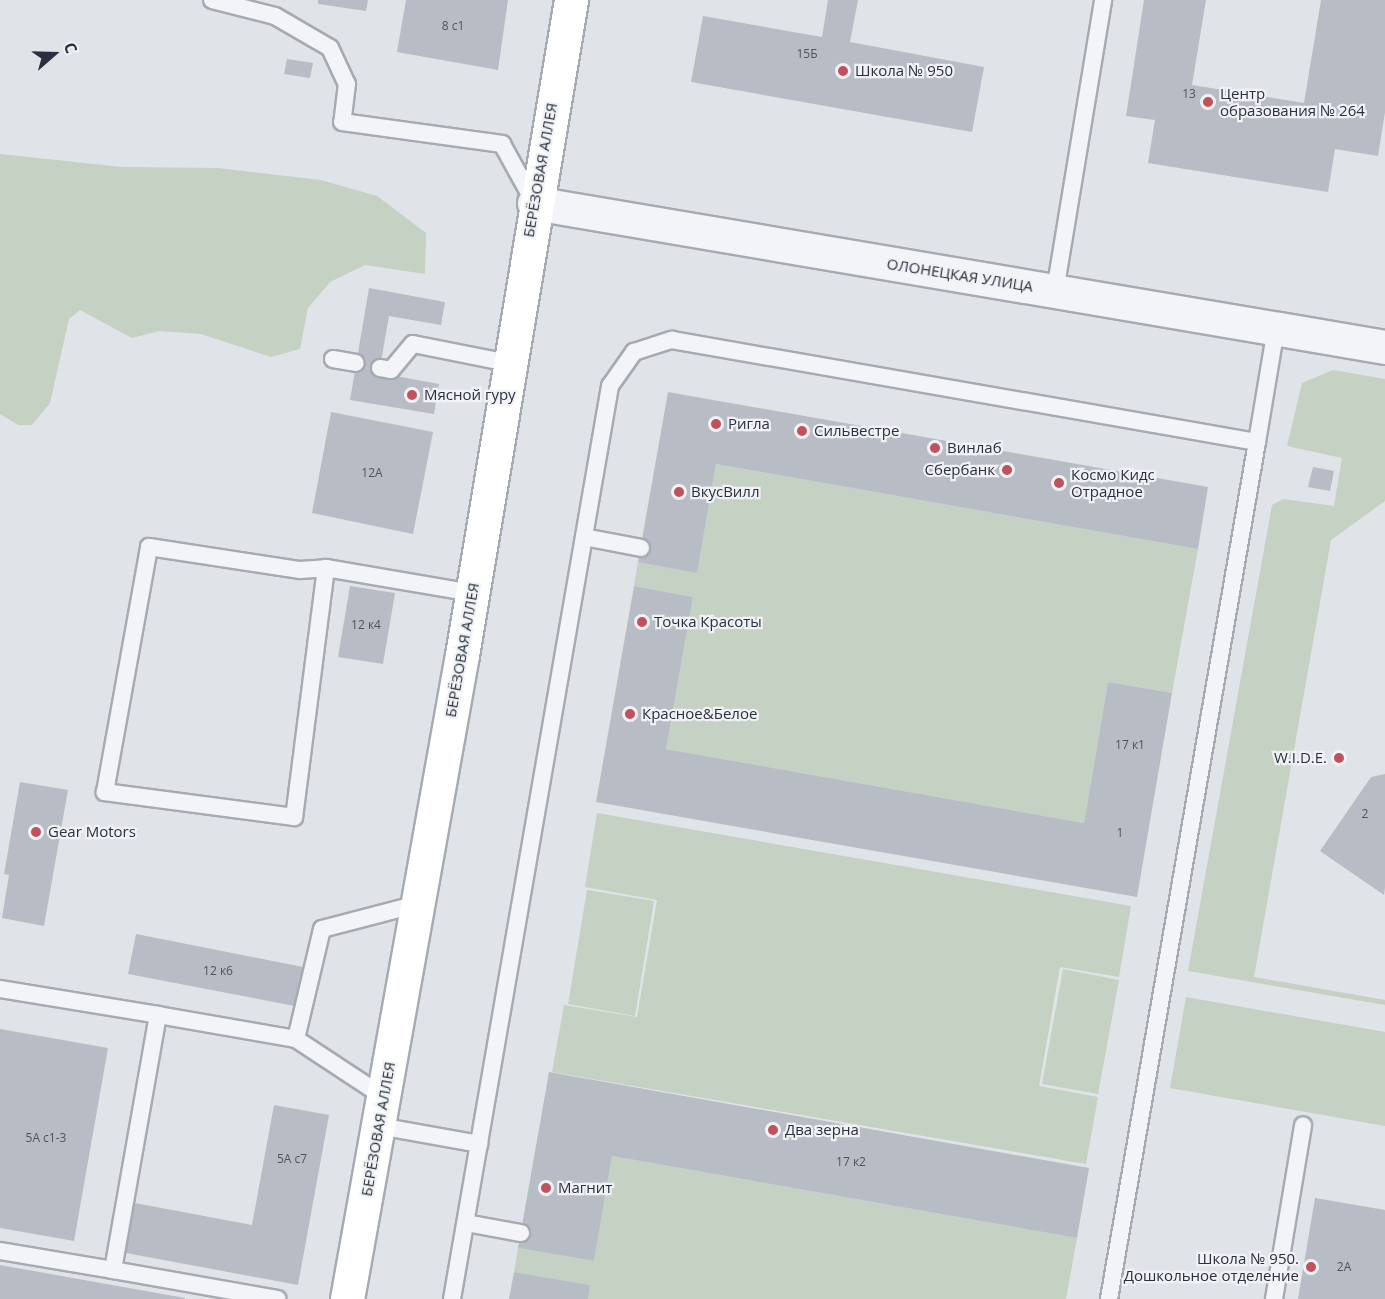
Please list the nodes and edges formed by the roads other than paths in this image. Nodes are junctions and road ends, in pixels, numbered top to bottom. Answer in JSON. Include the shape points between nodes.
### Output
{"nodes":[{"id":1,"x":212,"y":0,"type":"edge"},
{"id":2,"x":571,"y":0,"type":"edge"},
{"id":3,"x":1103,"y":0,"type":"edge"},
{"id":4,"x":534,"y":203,"type":"junction"},
{"id":5,"x":1055,"y":291,"type":"junction"},
{"id":6,"x":1276,"y":328,"type":"junction"},
{"id":7,"x":1385,"y":346,"type":"edge"},
{"id":8,"x":333,"y":359,"type":"dead end"},
{"id":9,"x":356,"y":363,"type":"dead end"},
{"id":10,"x":509,"y":363,"type":"junction"},
{"id":11,"x":380,"y":368,"type":"dead end"},
{"id":12,"x":1257,"y":442,"type":"junction"},
{"id":13,"x":584,"y":537,"type":"junction"},
{"id":14,"x":641,"y":548,"type":"dead end"},
{"id":15,"x":326,"y":568,"type":"junction"},
{"id":16,"x":472,"y":593,"type":"junction"},
{"id":17,"x":418,"y":904,"type":"junction"},
{"id":18,"x":0,"y":989,"type":"edge"},
{"id":19,"x":158,"y":1015,"type":"junction"},
{"id":20,"x":296,"y":1039,"type":"junction"},
{"id":21,"x":381,"y":1111,"type":"junction"},
{"id":22,"x":1303,"y":1125,"type":"dead end"},
{"id":23,"x":479,"y":1144,"type":"junction"},
{"id":24,"x":466,"y":1223,"type":"junction"},
{"id":25,"x":521,"y":1233,"type":"dead end"},
{"id":26,"x":0,"y":1251,"type":"edge"},
{"id":27,"x":112,"y":1270,"type":"junction"},
{"id":28,"x":277,"y":1299,"type":"edge"},
{"id":29,"x":347,"y":1299,"type":"edge"},
{"id":30,"x":453,"y":1299,"type":"edge"},
{"id":31,"x":1109,"y":1299,"type":"edge"},
{"id":32,"x":1274,"y":1299,"type":"edge"}],
"edges":[{"from":1,"to":4,"type":"lane","via":[[275,16],[330,48],[347,84],[342,122],[502,144]]},
{"from":2,"to":4,"type":"main road","name":"БЕРЁЗОВАЯ АЛЛЕЯ"},
{"from":3,"to":5,"type":"lane"},
{"from":4,"to":5,"type":"street","name":"ОЛОНЕЦКАЯ УЛИЦА"},
{"from":4,"to":10,"type":"main road","name":"БЕРЁЗОВАЯ АЛЛЕЯ"},
{"from":5,"to":6,"type":"street","name":"ОЛОНЕЦКАЯ УЛИЦА"},
{"from":6,"to":7,"type":"street","name":"ОЛОНЕЦКАЯ УЛИЦА"},
{"from":6,"to":12,"type":"lane"},
{"from":8,"to":9,"type":"lane"},
{"from":10,"to":11,"type":"lane","via":[[413,344],[391,370]]},
{"from":10,"to":16,"type":"main road","name":"БЕРЁЗОВАЯ АЛЛЕЯ"},
{"from":12,"to":13,"type":"lane","via":[[659,341],[624,361],[610,386]]},
{"from":12,"to":31,"type":"lane"},
{"from":13,"to":14,"type":"lane"},
{"from":13,"to":23,"type":"lane"},
{"from":15,"to":15,"type":"lane","via":[[300,570],[149,547],[105,792],[294,816]]},
{"from":15,"to":16,"type":"lane"},
{"from":16,"to":17,"type":"main road","name":"БЕРЁЗОВАЯ АЛЛЕЯ"},
{"from":17,"to":20,"type":"lane","via":[[322,929]]},
{"from":17,"to":21,"type":"main road","name":"БЕРЁЗОВАЯ АЛЛЕЯ"},
{"from":18,"to":19,"type":"lane"},
{"from":19,"to":20,"type":"lane"},
{"from":19,"to":27,"type":"lane"},
{"from":20,"to":21,"type":"lane"},
{"from":21,"to":23,"type":"lane"},
{"from":21,"to":29,"type":"main road","name":"БЕРЁЗОВАЯ АЛЛЕЯ"},
{"from":22,"to":32,"type":"lane"},
{"from":23,"to":24,"type":"lane"},
{"from":24,"to":25,"type":"lane"},
{"from":24,"to":30,"type":"lane"},
{"from":26,"to":27,"type":"lane"},
{"from":27,"to":28,"type":"lane"}]}
